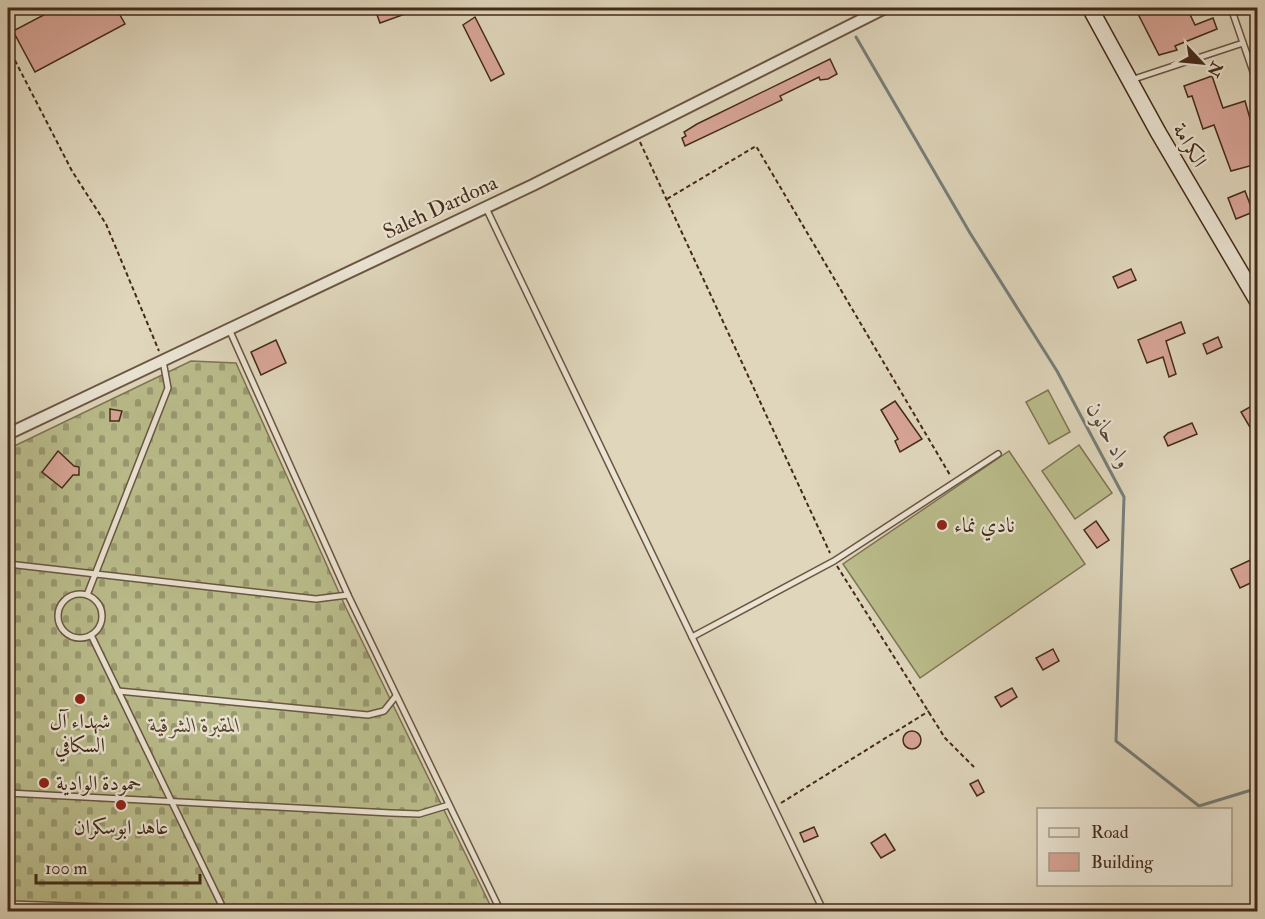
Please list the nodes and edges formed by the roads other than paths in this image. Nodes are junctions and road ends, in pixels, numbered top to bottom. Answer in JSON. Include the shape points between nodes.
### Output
{"nodes":[{"id":1,"x":885,"y":8,"type":"edge"},
{"id":2,"x":1090,"y":8,"type":"edge"},
{"id":3,"x":1231,"y":8,"type":"edge"},
{"id":4,"x":1243,"y":43,"type":"junction"},
{"id":5,"x":1130,"y":80,"type":"junction"},
{"id":6,"x":1257,"y":86,"type":"edge"},
{"id":7,"x":486,"y":208,"type":"junction"},
{"id":8,"x":1257,"y":302,"type":"edge"},
{"id":9,"x":229,"y":329,"type":"junction"},
{"id":10,"x":163,"y":362,"type":"junction"},
{"id":11,"x":8,"y":434,"type":"edge"},
{"id":12,"x":998,"y":454,"type":"dead end"},
{"id":13,"x":8,"y":564,"type":"edge"},
{"id":14,"x":97,"y":572,"type":"junction"},
{"id":15,"x":87,"y":595,"type":"junction"},
{"id":16,"x":348,"y":595,"type":"junction"},
{"id":17,"x":91,"y":635,"type":"junction"},
{"id":18,"x":692,"y":636,"type":"junction"},
{"id":19,"x":118,"y":691,"type":"junction"},
{"id":20,"x":396,"y":696,"type":"junction"},
{"id":21,"x":8,"y":793,"type":"edge"},
{"id":22,"x":172,"y":802,"type":"junction"},
{"id":23,"x":449,"y":805,"type":"junction"},
{"id":24,"x":8,"y":904,"type":"edge"},
{"id":25,"x":1257,"y":909,"type":"edge"},
{"id":26,"x":225,"y":911,"type":"edge"},
{"id":27,"x":261,"y":912,"type":"edge"},
{"id":28,"x":501,"y":912,"type":"edge"},
{"id":29,"x":824,"y":912,"type":"edge"},
{"id":30,"x":1249,"y":912,"type":"edge"}],
"edges":[{"from":1,"to":7,"type":"street","name":"Saleh Dardona"},
{"from":2,"to":5,"type":"main road","name":"الكرامة"},
{"from":3,"to":4,"type":"lane"},
{"from":4,"to":5,"type":"lane"},
{"from":4,"to":6,"type":"lane"},
{"from":5,"to":8,"type":"main road","name":"الكرامة"},
{"from":7,"to":9,"type":"street","name":"Saleh Dardona"},
{"from":7,"to":18,"type":"lane"},
{"from":9,"to":10,"type":"street","name":"Saleh Dardona"},
{"from":9,"to":16,"type":"lane"},
{"from":10,"to":11,"type":"street","name":"Saleh Dardona"},
{"from":10,"to":14,"type":"lane","via":[[168,388]]},
{"from":12,"to":18,"type":"lane","via":[[834,561]]},
{"from":13,"to":14,"type":"lane"},
{"from":14,"to":15,"type":"lane"},
{"from":14,"to":16,"type":"lane","via":[[316,598]]},
{"from":15,"to":17,"type":"lane","via":[[101,610],[100,624]]},
{"from":15,"to":17,"type":"lane","via":[[66,599],[58,619],[70,636]]},
{"from":16,"to":20,"type":"lane"},
{"from":17,"to":19,"type":"lane"},
{"from":18,"to":29,"type":"lane"},
{"from":19,"to":20,"type":"lane","via":[[368,715],[384,711]]},
{"from":19,"to":22,"type":"lane"},
{"from":20,"to":23,"type":"lane"},
{"from":21,"to":22,"type":"lane"},
{"from":22,"to":23,"type":"lane","via":[[419,814]]},
{"from":22,"to":26,"type":"lane"},
{"from":23,"to":28,"type":"lane"},
{"from":24,"to":26,"type":"lane"},
{"from":25,"to":30,"type":"street"},
{"from":26,"to":27,"type":"lane"}]}
